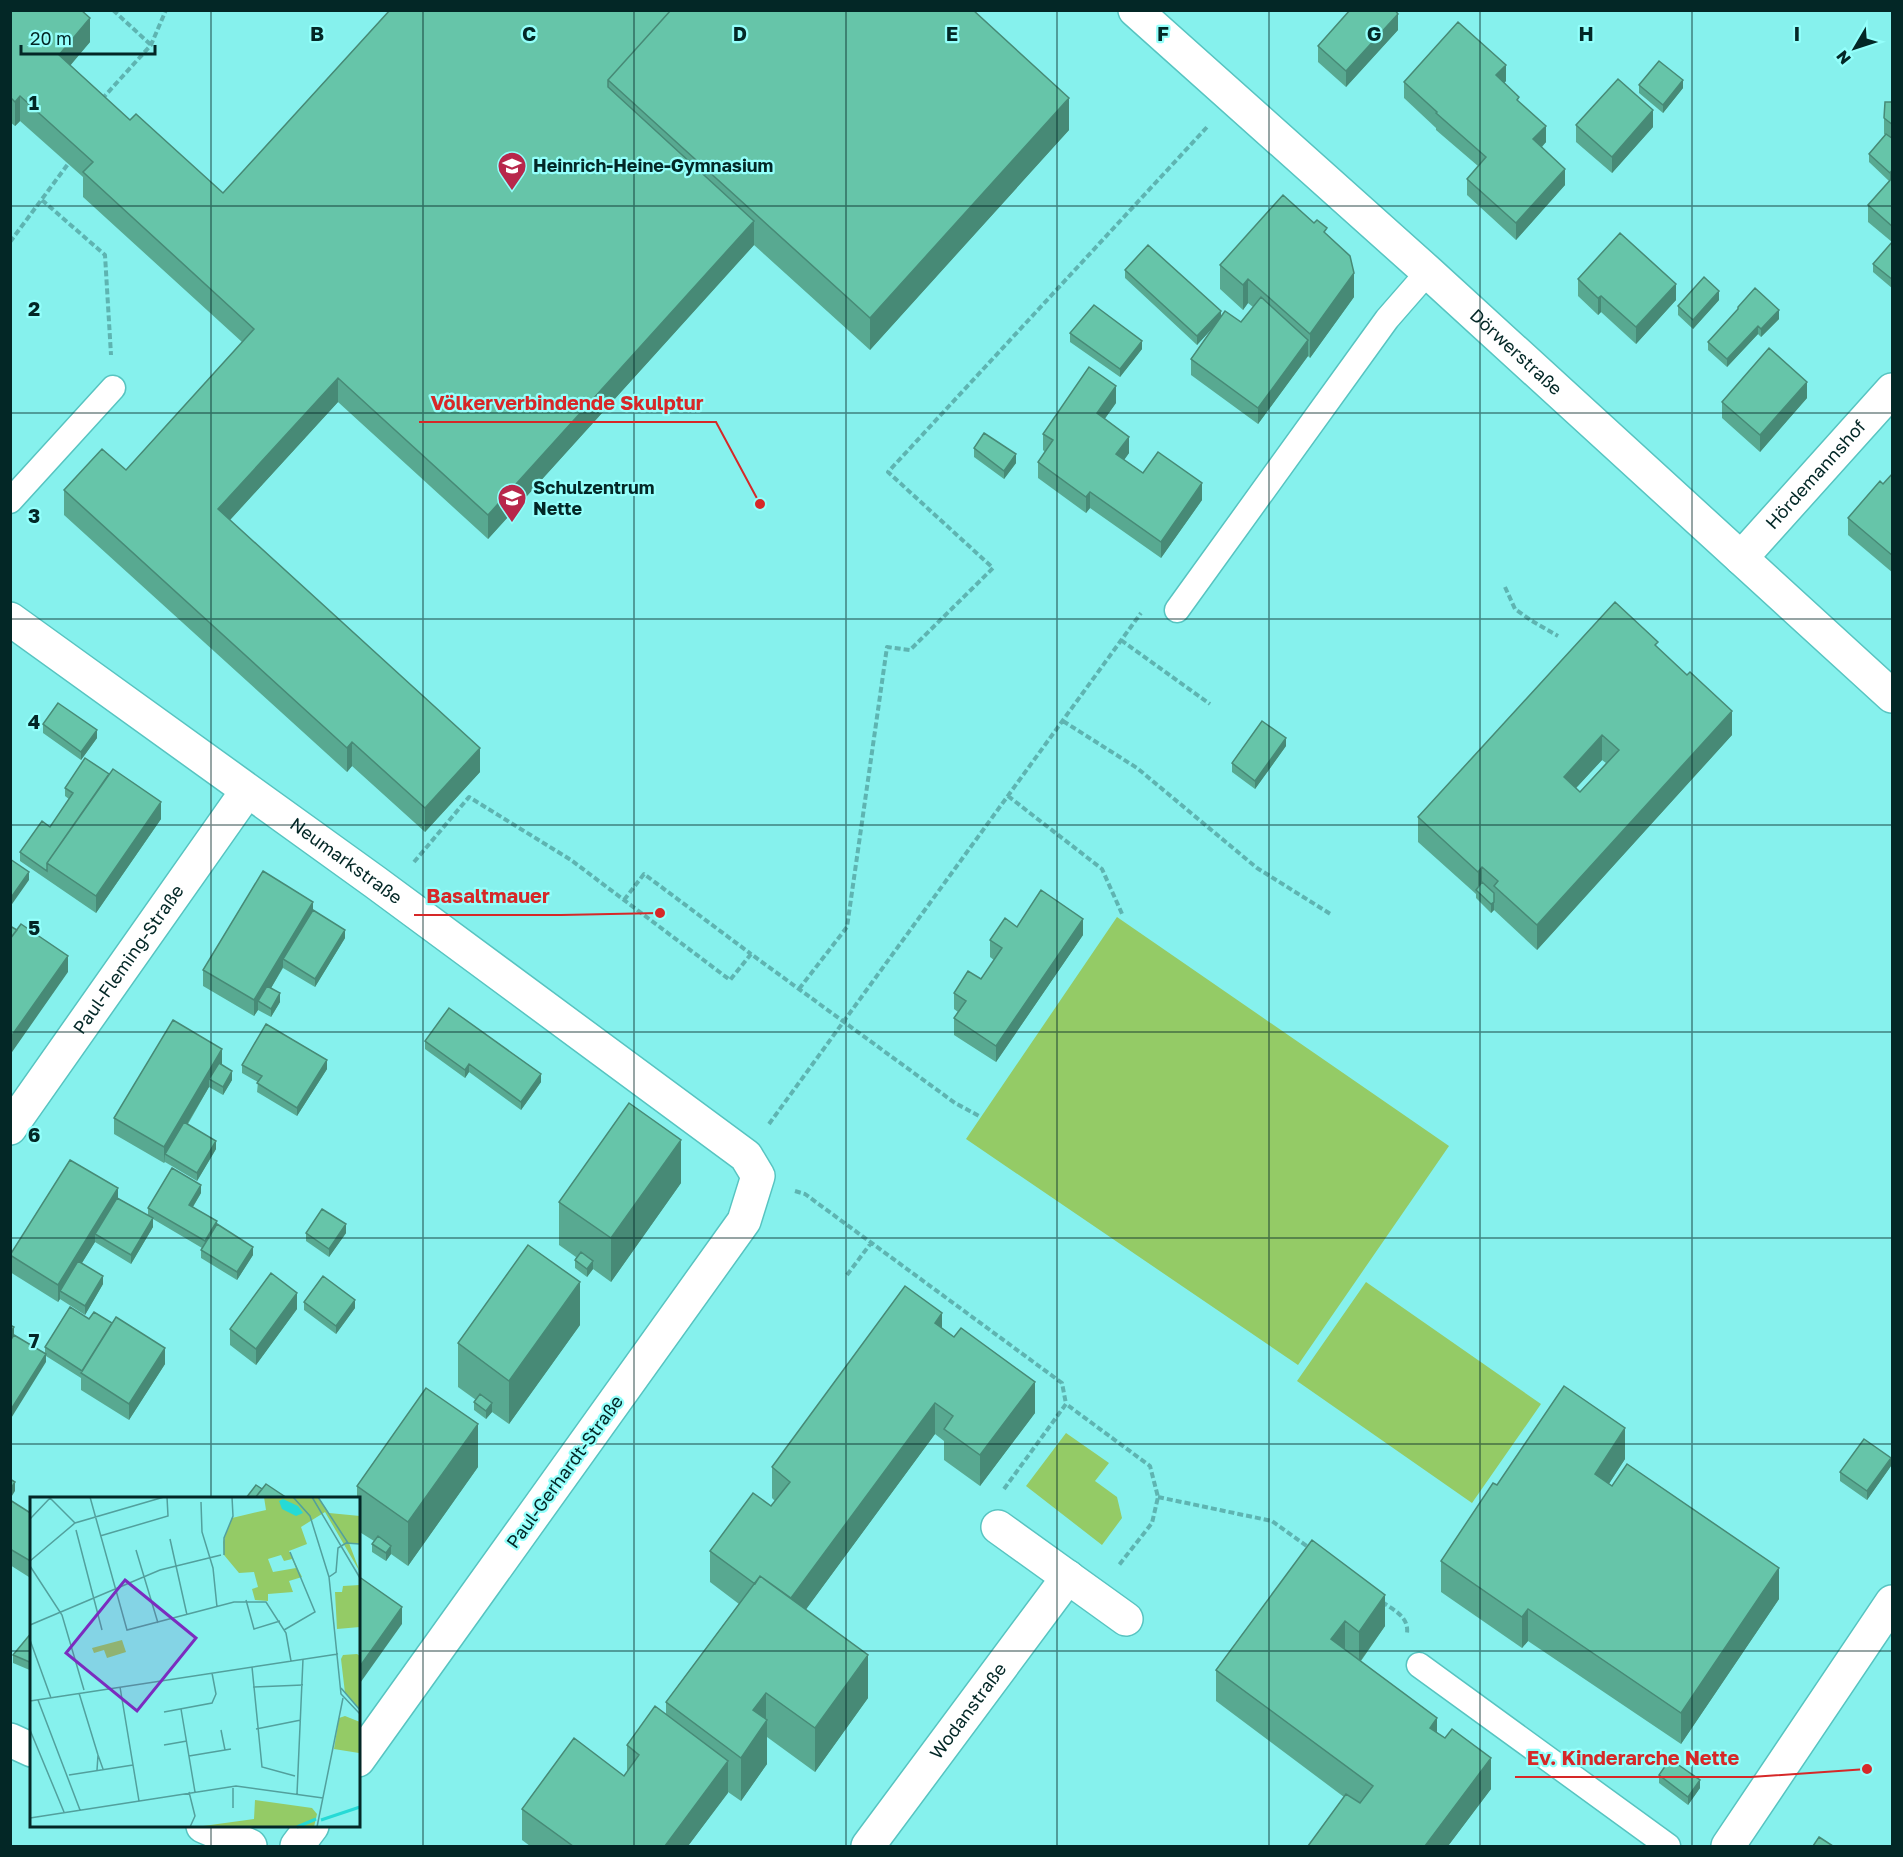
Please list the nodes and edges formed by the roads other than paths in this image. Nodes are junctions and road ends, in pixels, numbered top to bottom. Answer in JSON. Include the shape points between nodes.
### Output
{"nodes":[{"id":1,"x":1135,"y":10,"type":"edge"},
{"id":2,"x":1428,"y":272,"type":"junction"},
{"id":3,"x":113,"y":388,"type":"road end"},
{"id":4,"x":1893,"y":390,"type":"edge"},
{"id":5,"x":10,"y":501,"type":"edge"},
{"id":6,"x":1741,"y":558,"type":"junction"},
{"id":7,"x":1177,"y":610,"type":"road end"},
{"id":8,"x":10,"y":619,"type":"edge"},
{"id":9,"x":1893,"y":696,"type":"edge"},
{"id":10,"x":247,"y":791,"type":"junction"},
{"id":11,"x":10,"y":1128,"type":"edge"},
{"id":12,"x":752,"y":1166,"type":"joint"},
{"id":13,"x":998,"y":1527,"type":"dead end"},
{"id":14,"x":1068,"y":1577,"type":"junction"},
{"id":15,"x":1893,"y":1602,"type":"edge"},
{"id":16,"x":1126,"y":1619,"type":"dead end"},
{"id":17,"x":1419,"y":1665,"type":"dead end"},
{"id":18,"x":10,"y":1740,"type":"edge"},
{"id":19,"x":30,"y":1749,"type":"edge"},
{"id":20,"x":360,"y":1757,"type":"edge"},
{"id":21,"x":205,"y":1827,"type":"edge"},
{"id":22,"x":311,"y":1827,"type":"edge"},
{"id":23,"x":250,"y":1846,"type":"edge"},
{"id":24,"x":297,"y":1846,"type":"edge"},
{"id":25,"x":868,"y":1846,"type":"edge"},
{"id":26,"x":1668,"y":1846,"type":"edge"},
{"id":27,"x":1728,"y":1846,"type":"edge"}],
"edges":[{"from":1,"to":2,"type":"street","name":"Dörwerstraße"},
{"from":2,"to":6,"type":"street","name":"Dörwerstraße"},
{"from":2,"to":7,"type":"lane","via":[[1387,319]]},
{"from":3,"to":5,"type":"lane"},
{"from":4,"to":6,"type":"street","name":"Hördemannshof"},
{"from":6,"to":9,"type":"street","name":"Dörwerstraße"},
{"from":8,"to":10,"type":"street","name":"Neumarkstraße"},
{"from":10,"to":11,"type":"street","name":"Paul-Fleming-Straße"},
{"from":10,"to":12,"type":"street","name":"Neumarkstraße"},
{"from":12,"to":20,"type":"street","name":"Paul-Gerhardt-Straße","via":[[744,1221]]},
{"from":13,"to":14,"type":"street"},
{"from":14,"to":16,"type":"street"},
{"from":14,"to":25,"type":"street","name":"Wodanstraße"},
{"from":15,"to":27,"type":"street"},
{"from":17,"to":26,"type":"lane"},
{"from":18,"to":19,"type":"street"},
{"from":21,"to":23,"type":"street"},
{"from":22,"to":24,"type":"street"}]}
